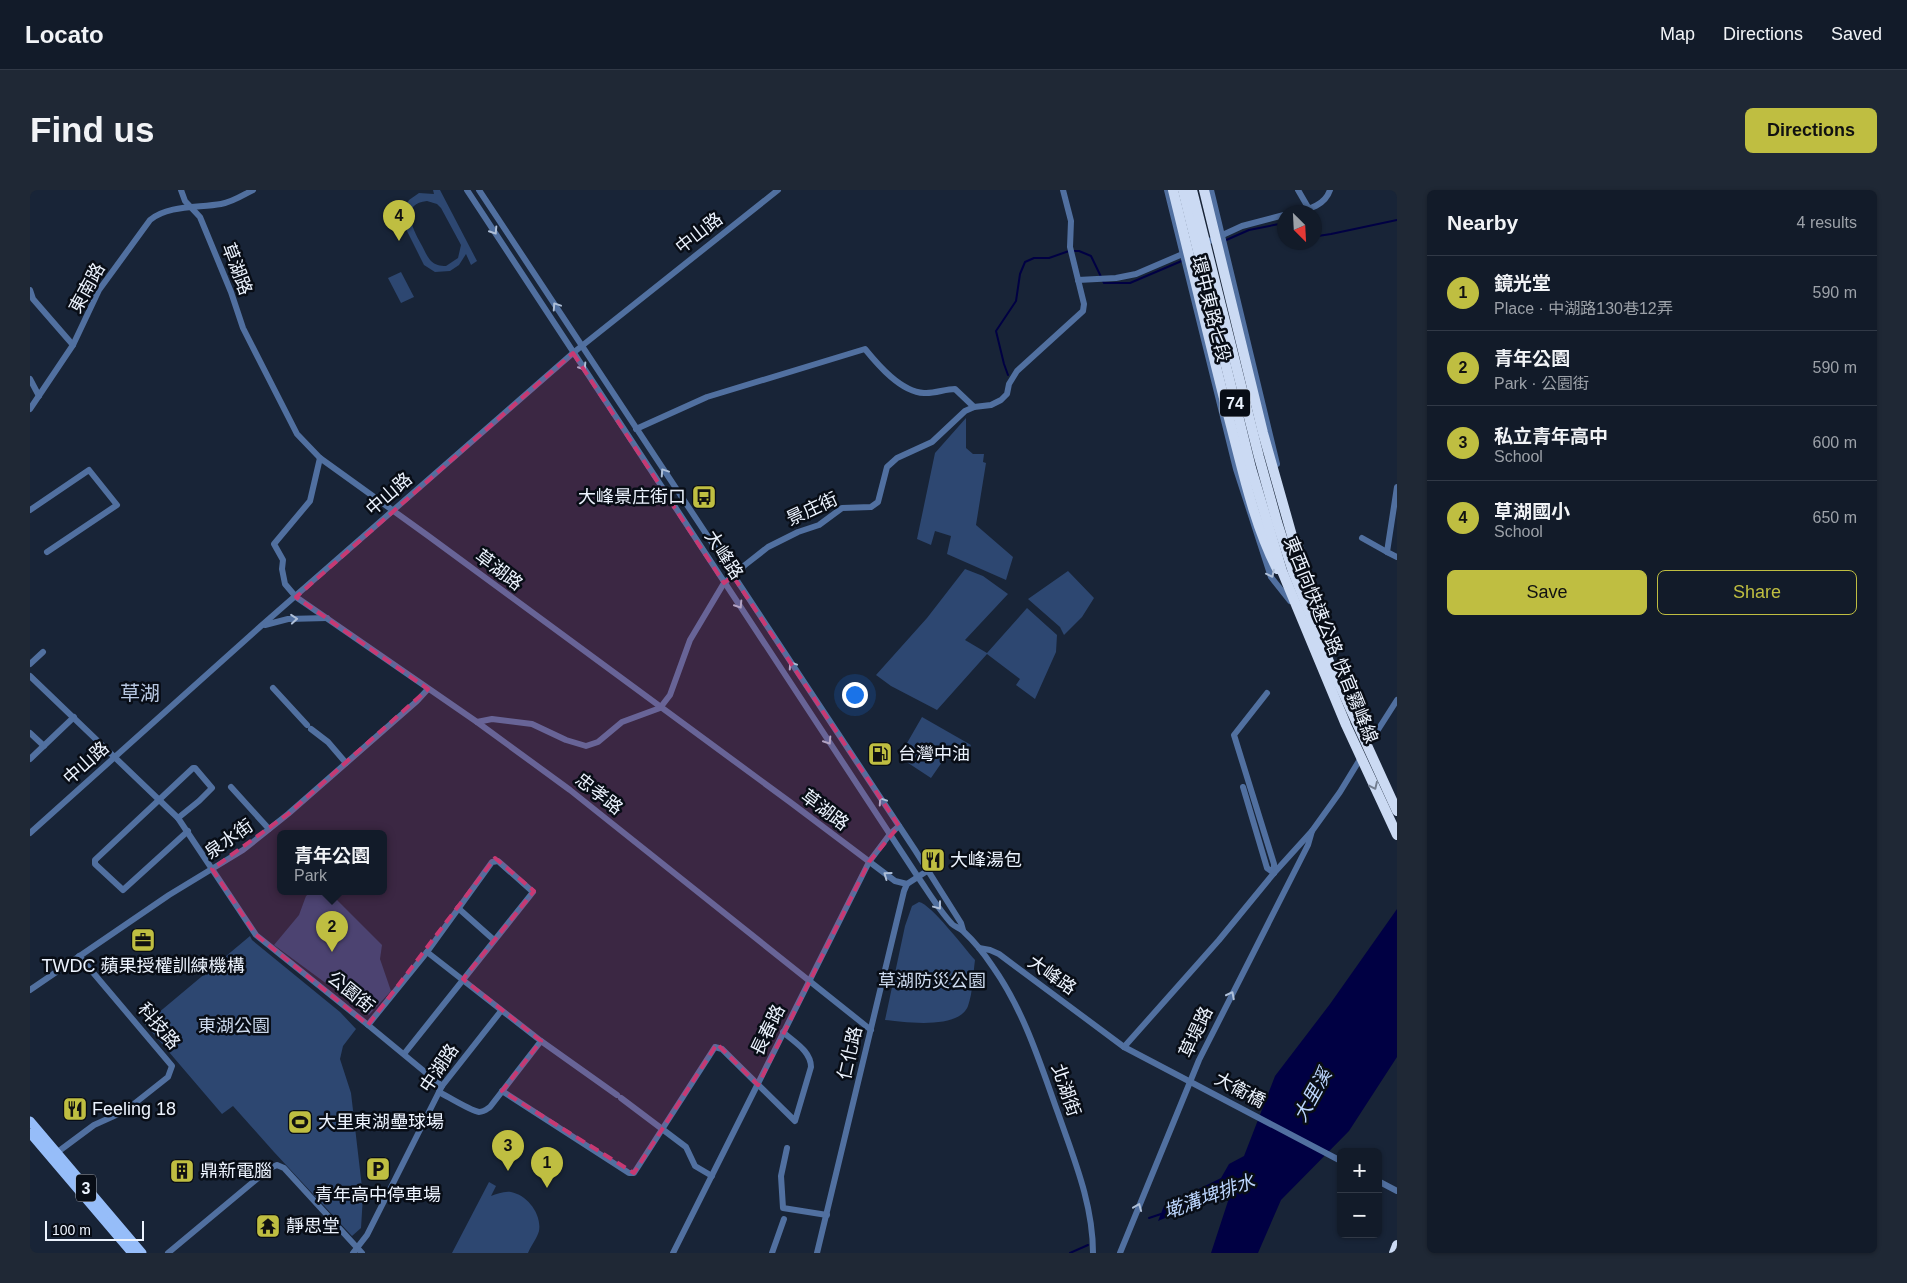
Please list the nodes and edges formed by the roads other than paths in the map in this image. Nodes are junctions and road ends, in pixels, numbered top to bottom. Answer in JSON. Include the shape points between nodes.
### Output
{"nodes":[{"id":1,"x":181,"y":190,"type":"edge"},
{"id":2,"x":253,"y":190,"type":"edge"},
{"id":3,"x":467,"y":190,"type":"edge"},
{"id":4,"x":479,"y":190,"type":"edge"},
{"id":5,"x":778,"y":190,"type":"edge"},
{"id":6,"x":1063,"y":190,"type":"edge"},
{"id":7,"x":1167,"y":190,"type":"edge"},
{"id":8,"x":1173,"y":190,"type":"edge"},
{"id":9,"x":1182,"y":190,"type":"edge"},
{"id":10,"x":1194,"y":190,"type":"edge"},
{"id":11,"x":1204,"y":190,"type":"edge"},
{"id":12,"x":1211,"y":190,"type":"edge"},
{"id":13,"x":1298,"y":190,"type":"edge"},
{"id":14,"x":1330,"y":190,"type":"edge"},
{"id":15,"x":1307,"y":205,"type":"edge"},
{"id":16,"x":1317,"y":205,"type":"edge"},
{"id":17,"x":191,"y":207,"type":"junction"},
{"id":18,"x":1277,"y":217,"type":"edge"},
{"id":19,"x":1222,"y":235,"type":"junction"},
{"id":20,"x":1210,"y":246,"type":"junction"},
{"id":21,"x":1196,"y":252,"type":"junction"},
{"id":22,"x":1182,"y":254,"type":"junction"},
{"id":23,"x":1078,"y":280,"type":"junction"},
{"id":24,"x":30,"y":290,"type":"edge"},
{"id":25,"x":74,"y":345,"type":"junction"},
{"id":26,"x":583,"y":345,"type":"junction"},
{"id":27,"x":574,"y":353,"type":"junction"},
{"id":28,"x":30,"y":379,"type":"edge"},
{"id":29,"x":39,"y":396,"type":"junction"},
{"id":30,"x":974,"y":408,"type":"junction"},
{"id":31,"x":30,"y":410,"type":"edge"},
{"id":32,"x":636,"y":429,"type":"junction"},
{"id":33,"x":320,"y":458,"type":"junction"},
{"id":34,"x":1277,"y":464,"type":"junction"},
{"id":35,"x":1265,"y":465,"type":"junction"},
{"id":36,"x":1248,"y":467,"type":"junction"},
{"id":37,"x":1236,"y":469,"type":"junction"},
{"id":38,"x":1397,"y":487,"type":"edge"},
{"id":39,"x":30,"y":510,"type":"edge"},
{"id":40,"x":392,"y":511,"type":"junction"},
{"id":41,"x":1362,"y":538,"type":"dead end"},
{"id":42,"x":47,"y":552,"type":"dead end"},
{"id":43,"x":1386,"y":552,"type":"junction"},
{"id":44,"x":1397,"y":557,"type":"edge"},
{"id":45,"x":733,"y":576,"type":"junction"},
{"id":46,"x":724,"y":583,"type":"junction"},
{"id":47,"x":1307,"y":596,"type":"junction"},
{"id":48,"x":296,"y":597,"type":"junction"},
{"id":49,"x":1290,"y":601,"type":"junction"},
{"id":50,"x":1303,"y":611,"type":"junction"},
{"id":51,"x":328,"y":618,"type":"junction"},
{"id":52,"x":261,"y":626,"type":"junction"},
{"id":53,"x":43,"y":652,"type":"dead end"},
{"id":54,"x":30,"y":664,"type":"edge"},
{"id":55,"x":30,"y":676,"type":"edge"},
{"id":56,"x":274,"y":688,"type":"dead end"},
{"id":57,"x":428,"y":689,"type":"junction"},
{"id":58,"x":1267,"y":693,"type":"dead end"},
{"id":59,"x":1397,"y":700,"type":"edge"},
{"id":60,"x":660,"y":708,"type":"junction"},
{"id":61,"x":74,"y":717,"type":"junction"},
{"id":62,"x":477,"y":722,"type":"junction"},
{"id":63,"x":30,"y":733,"type":"edge"},
{"id":64,"x":1368,"y":744,"type":"junction"},
{"id":65,"x":44,"y":746,"type":"junction"},
{"id":66,"x":114,"y":758,"type":"junction"},
{"id":67,"x":30,"y":759,"type":"edge"},
{"id":68,"x":1360,"y":759,"type":"junction"},
{"id":69,"x":346,"y":763,"type":"junction"},
{"id":70,"x":231,"y":787,"type":"dead end"},
{"id":71,"x":1243,"y":787,"type":"dead end"},
{"id":72,"x":157,"y":800,"type":"junction"},
{"id":73,"x":1397,"y":811,"type":"edge"},
{"id":74,"x":178,"y":818,"type":"junction"},
{"id":75,"x":899,"y":826,"type":"junction"},
{"id":76,"x":269,"y":829,"type":"junction"},
{"id":77,"x":188,"y":831,"type":"junction"},
{"id":78,"x":1312,"y":831,"type":"junction"},
{"id":79,"x":30,"y":833,"type":"edge"},
{"id":80,"x":890,"y":834,"type":"junction"},
{"id":81,"x":1397,"y":835,"type":"edge"},
{"id":82,"x":869,"y":862,"type":"junction"},
{"id":83,"x":212,"y":869,"type":"junction"},
{"id":84,"x":928,"y":871,"type":"junction"},
{"id":85,"x":1274,"y":873,"type":"junction"},
{"id":86,"x":918,"y":878,"type":"junction"},
{"id":87,"x":907,"y":884,"type":"junction"},
{"id":88,"x":458,"y":908,"type":"junction"},
{"id":89,"x":963,"y":930,"type":"junction"},
{"id":90,"x":494,"y":940,"type":"junction"},
{"id":91,"x":979,"y":948,"type":"junction"},
{"id":92,"x":426,"y":952,"type":"junction"},
{"id":93,"x":79,"y":956,"type":"junction"},
{"id":94,"x":463,"y":979,"type":"junction"},
{"id":95,"x":810,"y":981,"type":"junction"},
{"id":96,"x":30,"y":990,"type":"edge"},
{"id":97,"x":502,"y":1010,"type":"junction"},
{"id":98,"x":368,"y":1025,"type":"junction"},
{"id":99,"x":871,"y":1030,"type":"junction"},
{"id":100,"x":783,"y":1032,"type":"junction"},
{"id":101,"x":541,"y":1041,"type":"junction"},
{"id":102,"x":1124,"y":1047,"type":"junction"},
{"id":103,"x":404,"y":1054,"type":"junction"},
{"id":104,"x":758,"y":1085,"type":"junction"},
{"id":105,"x":440,"y":1089,"type":"junction"},
{"id":106,"x":502,"y":1090,"type":"junction"},
{"id":107,"x":30,"y":1121,"type":"edge"},
{"id":108,"x":662,"y":1129,"type":"junction"},
{"id":109,"x":30,"y":1133,"type":"edge"},
{"id":110,"x":786,"y":1148,"type":"dead end"},
{"id":111,"x":54,"y":1156,"type":"junction"},
{"id":112,"x":1337,"y":1159,"type":"edge"},
{"id":113,"x":712,"y":1176,"type":"junction"},
{"id":114,"x":1382,"y":1183,"type":"edge"},
{"id":115,"x":1397,"y":1191,"type":"edge"},
{"id":116,"x":783,"y":1214,"type":"junction"},
{"id":117,"x":827,"y":1215,"type":"junction"},
{"id":118,"x":1397,"y":1245,"type":"edge"},
{"id":119,"x":358,"y":1251,"type":"edge"},
{"id":120,"x":132,"y":1253,"type":"edge"},
{"id":121,"x":142,"y":1253,"type":"edge"},
{"id":122,"x":168,"y":1253,"type":"edge"},
{"id":123,"x":674,"y":1253,"type":"edge"},
{"id":124,"x":772,"y":1253,"type":"edge"},
{"id":125,"x":817,"y":1253,"type":"edge"},
{"id":126,"x":1093,"y":1253,"type":"edge"},
{"id":127,"x":1120,"y":1253,"type":"edge"},
{"id":128,"x":1394,"y":1253,"type":"edge"}],
"edges":[{"from":1,"to":17,"type":"street","name":"草湖路"},
{"from":2,"to":17,"type":"street","name":"東南路","via":[[223,203]]},
{"from":3,"to":27,"type":"street","name":"大峰路","one_way":true},
{"from":26,"to":4,"type":"street","name":"大峰路","one_way":true},
{"from":5,"to":26,"type":"street","name":"中山路"},
{"from":6,"to":23,"type":"street","name":"景庄街","via":[[1071,221],[1070,247]]},
{"from":7,"to":22,"type":"street","name":"環中東路七段"},
{"from":8,"to":50,"type":"highway","via":[[1257,519],[1270,557]]},
{"from":9,"to":21,"type":"street","name":"環中東路七段"},
{"from":9,"to":50,"type":"highway","name":"東西向快速公路 快官霧峰線","number":"74","via":[[1252,468],[1282,570]]},
{"from":10,"to":20,"type":"street","name":"環中東路七段"},
{"from":10,"to":50,"type":"highway","name":"東西向快速公路 快官霧峰線","number":"74","via":[[1274,513]]},
{"from":11,"to":50,"type":"highway","via":[[1263,433],[1298,557]]},
{"from":12,"to":19,"type":"street","name":"環中東路七段"},
{"from":13,"to":15,"type":"street"},
{"from":14,"to":16,"type":"street","via":[[1323,202]]},
{"from":17,"to":25,"type":"street","name":"東南路","via":[[162,213],[150,220],[99,290]]},
{"from":17,"to":33,"type":"street","name":"草湖路","via":[[200,217],[258,359],[297,434]]},
{"from":18,"to":19,"type":"street"},
{"from":19,"to":20,"type":"street"},
{"from":19,"to":34,"type":"street","name":"環中東路七段"},
{"from":20,"to":21,"type":"street"},
{"from":20,"to":35,"type":"street","name":"環中東路七段"},
{"from":21,"to":22,"type":"street"},
{"from":21,"to":36,"type":"street","name":"環中東路七段"},
{"from":22,"to":23,"type":"street","via":[[1136,274]]},
{"from":22,"to":37,"type":"street","name":"環中東路七段"},
{"from":23,"to":30,"type":"street","name":"景庄街","via":[[1083,311],[1017,372],[1001,400]]},
{"from":24,"to":25,"type":"street","via":[[33,299]]},
{"from":25,"to":29,"type":"street","name":"東南路"},
{"from":26,"to":27,"type":"street","name":"中山路"},
{"from":26,"to":32,"type":"street","name":"大峰路"},
{"from":27,"to":40,"type":"street","name":"中山路"},
{"from":27,"to":46,"type":"street","name":"大峰路","one_way":true},
{"from":28,"to":29,"type":"street"},
{"from":29,"to":31,"type":"street","name":"東南路"},
{"from":30,"to":32,"type":"street","via":[[955,389],[923,394],[913,390],[891,378],[865,349],[707,397]]},
{"from":30,"to":45,"type":"street","name":"景庄街","via":[[965,411],[932,442],[897,458],[887,467],[878,502],[874,505],[842,508],[819,526],[768,547]]},
{"from":45,"to":32,"type":"street","name":"大峰路","one_way":true},
{"from":33,"to":40,"type":"street","name":"草湖路"},
{"from":33,"to":48,"type":"street","via":[[310,501],[274,544],[283,560],[285,584]]},
{"from":34,"to":35,"type":"street"},
{"from":34,"to":47,"type":"street","name":"環中東路七段","via":[[1305,560]]},
{"from":35,"to":36,"type":"street"},
{"from":35,"to":47,"type":"street","name":"環中東路七段"},
{"from":36,"to":37,"type":"street"},
{"from":36,"to":49,"type":"street","name":"環中東路七段"},
{"from":37,"to":49,"type":"street","name":"環中東路七段","one_way":true,"via":[[1271,577]]},
{"from":38,"to":43,"type":"street"},
{"from":39,"to":42,"type":"street","via":[[89,470],[117,504]]},
{"from":40,"to":48,"type":"street","name":"中山路"},
{"from":40,"to":60,"type":"street","name":"草湖路"},
{"from":41,"to":43,"type":"street"},
{"from":43,"to":44,"type":"street"},
{"from":45,"to":46,"type":"street","name":"景庄街"},
{"from":75,"to":45,"type":"street","name":"大峰路","one_way":true},
{"from":46,"to":60,"type":"street","name":"景庄街","via":[[690,640],[670,695]]},
{"from":46,"to":80,"type":"street","name":"大峰路","one_way":true},
{"from":47,"to":64,"type":"street","name":"環中東路七段"},
{"from":48,"to":51,"type":"street","name":"忠孝路"},
{"from":48,"to":52,"type":"street","name":"中山路"},
{"from":49,"to":68,"type":"street","name":"環中東路七段"},
{"from":50,"to":73,"type":"highway","name":"東西向快速公路 快官霧峰線","number":"74"},
{"from":50,"to":81,"type":"highway","name":"東西向快速公路 快官霧峰線","number":"74","one_way":true,"via":[[1346,725]]},
{"from":52,"to":51,"type":"street","one_way":true,"via":[[288,619]]},
{"from":51,"to":57,"type":"street","name":"忠孝路"},
{"from":52,"to":66,"type":"street","name":"中山路"},
{"from":53,"to":54,"type":"street"},
{"from":55,"to":61,"type":"street","name":"公園街"},
{"from":56,"to":69,"type":"street"},
{"from":57,"to":62,"type":"street","name":"忠孝路"},
{"from":57,"to":69,"type":"street","name":"泉水街"},
{"from":58,"to":85,"type":"street","via":[[1234,735],[1274,864]]},
{"from":59,"to":64,"type":"street","name":"草堤路"},
{"from":60,"to":62,"type":"street","via":[[622,722],[598,742],[586,746],[532,724],[492,719]]},
{"from":60,"to":82,"type":"street","name":"草湖路"},
{"from":61,"to":65,"type":"street"},
{"from":61,"to":66,"type":"street","name":"公園街"},
{"from":62,"to":95,"type":"street","name":"忠孝路","via":[[570,790]]},
{"from":63,"to":65,"type":"street"},
{"from":64,"to":68,"type":"street","name":"草堤路"},
{"from":65,"to":67,"type":"street"},
{"from":66,"to":72,"type":"street","name":"公園街"},
{"from":66,"to":79,"type":"street","name":"中山路"},
{"from":68,"to":78,"type":"street","name":"草堤路"},
{"from":69,"to":76,"type":"street","name":"泉水街"},
{"from":70,"to":76,"type":"street"},
{"from":71,"to":85,"type":"street","via":[[1268,868]]},
{"from":72,"to":74,"type":"street","name":"公園街"},
{"from":72,"to":74,"type":"street","via":[[195,768],[212,788]]},
{"from":72,"to":77,"type":"street","via":[[95,860],[95,864],[123,890]]},
{"from":74,"to":77,"type":"street","name":"公園街"},
{"from":75,"to":80,"type":"street","name":"長春路"},
{"from":75,"to":84,"type":"street","name":"大峰路"},
{"from":76,"to":83,"type":"street","name":"泉水街"},
{"from":77,"to":83,"type":"street","name":"公園街"},
{"from":78,"to":85,"type":"street","name":"草堤路"},
{"from":127,"to":78,"type":"street","name":"草堤路","one_way":true,"via":[[1199,1060],[1308,845]]},
{"from":80,"to":82,"type":"street","name":"長春路"},
{"from":80,"to":86,"type":"street","name":"大峰路"},
{"from":87,"to":82,"type":"street","name":"草湖路","one_way":true,"via":[[895,881]]},
{"from":82,"to":95,"type":"street","name":"長春路"},
{"from":83,"to":93,"type":"street","name":"泉水街"},
{"from":83,"to":98,"type":"street","name":"公園街","via":[[256,935]]},
{"from":84,"to":86,"type":"street"},
{"from":84,"to":89,"type":"street","name":"大峰路"},
{"from":85,"to":102,"type":"street","name":"草堤路"},
{"from":86,"to":87,"type":"street"},
{"from":86,"to":89,"type":"street","name":"大峰路","one_way":true,"via":[[953,925]]},
{"from":87,"to":99,"type":"street","name":"仁化路"},
{"from":88,"to":90,"type":"street"},
{"from":88,"to":90,"type":"street","via":[[492,862],[498,861],[533,892]]},
{"from":88,"to":92,"type":"street"},
{"from":89,"to":91,"type":"street","name":"大峰路"},
{"from":90,"to":94,"type":"street"},
{"from":91,"to":102,"type":"street","name":"大峰路","via":[[999,954]]},
{"from":91,"to":126,"type":"street","name":"北湖街","via":[[1007,990],[1038,1056],[1085,1192]]},
{"from":92,"to":94,"type":"street"},
{"from":92,"to":98,"type":"street"},
{"from":93,"to":96,"type":"street","name":"泉水街"},
{"from":93,"to":111,"type":"street","name":"科技路","via":[[172,1066],[168,1077],[125,1111],[94,1125]]},
{"from":94,"to":97,"type":"street"},
{"from":94,"to":103,"type":"street"},
{"from":95,"to":99,"type":"street","name":"忠孝路"},
{"from":95,"to":100,"type":"street","name":"長春路"},
{"from":97,"to":101,"type":"street"},
{"from":97,"to":105,"type":"street","name":"中湖路"},
{"from":98,"to":103,"type":"street","name":"公園街"},
{"from":99,"to":117,"type":"street","name":"仁化路"},
{"from":100,"to":104,"type":"street","name":"長春路"},
{"from":100,"to":104,"type":"street","via":[[811,1060],[795,1121]]},
{"from":101,"to":106,"type":"street"},
{"from":101,"to":108,"type":"street"},
{"from":102,"to":112,"type":"street","name":"大衛橋"},
{"from":103,"to":105,"type":"street","name":"公園街"},
{"from":104,"to":108,"type":"street","via":[[722,1049],[715,1047]]},
{"from":104,"to":113,"type":"street","name":"長春路"},
{"from":105,"to":106,"type":"street","name":"公園街","via":[[479,1112],[490,1107]]},
{"from":105,"to":119,"type":"street","name":"中湖路"},
{"from":106,"to":108,"type":"street","via":[[629,1173],[634,1173]]},
{"from":107,"to":111,"type":"main road","number":"3"},
{"from":108,"to":113,"type":"street","via":[[686,1147],[695,1166]]},
{"from":109,"to":111,"type":"main road","number":"3"},
{"from":110,"to":116,"type":"street","via":[[781,1176]]},
{"from":111,"to":120,"type":"main road","number":"3"},
{"from":111,"to":121,"type":"main road","number":"3"},
{"from":113,"to":123,"type":"street","name":"長春路"},
{"from":114,"to":115,"type":"street"},
{"from":116,"to":117,"type":"street"},
{"from":116,"to":124,"type":"street"},
{"from":117,"to":125,"type":"street","name":"仁化路"},
{"from":118,"to":128,"type":"highway"},
{"from":119,"to":122,"type":"street","via":[[284,1168],[277,1165]]}]}
